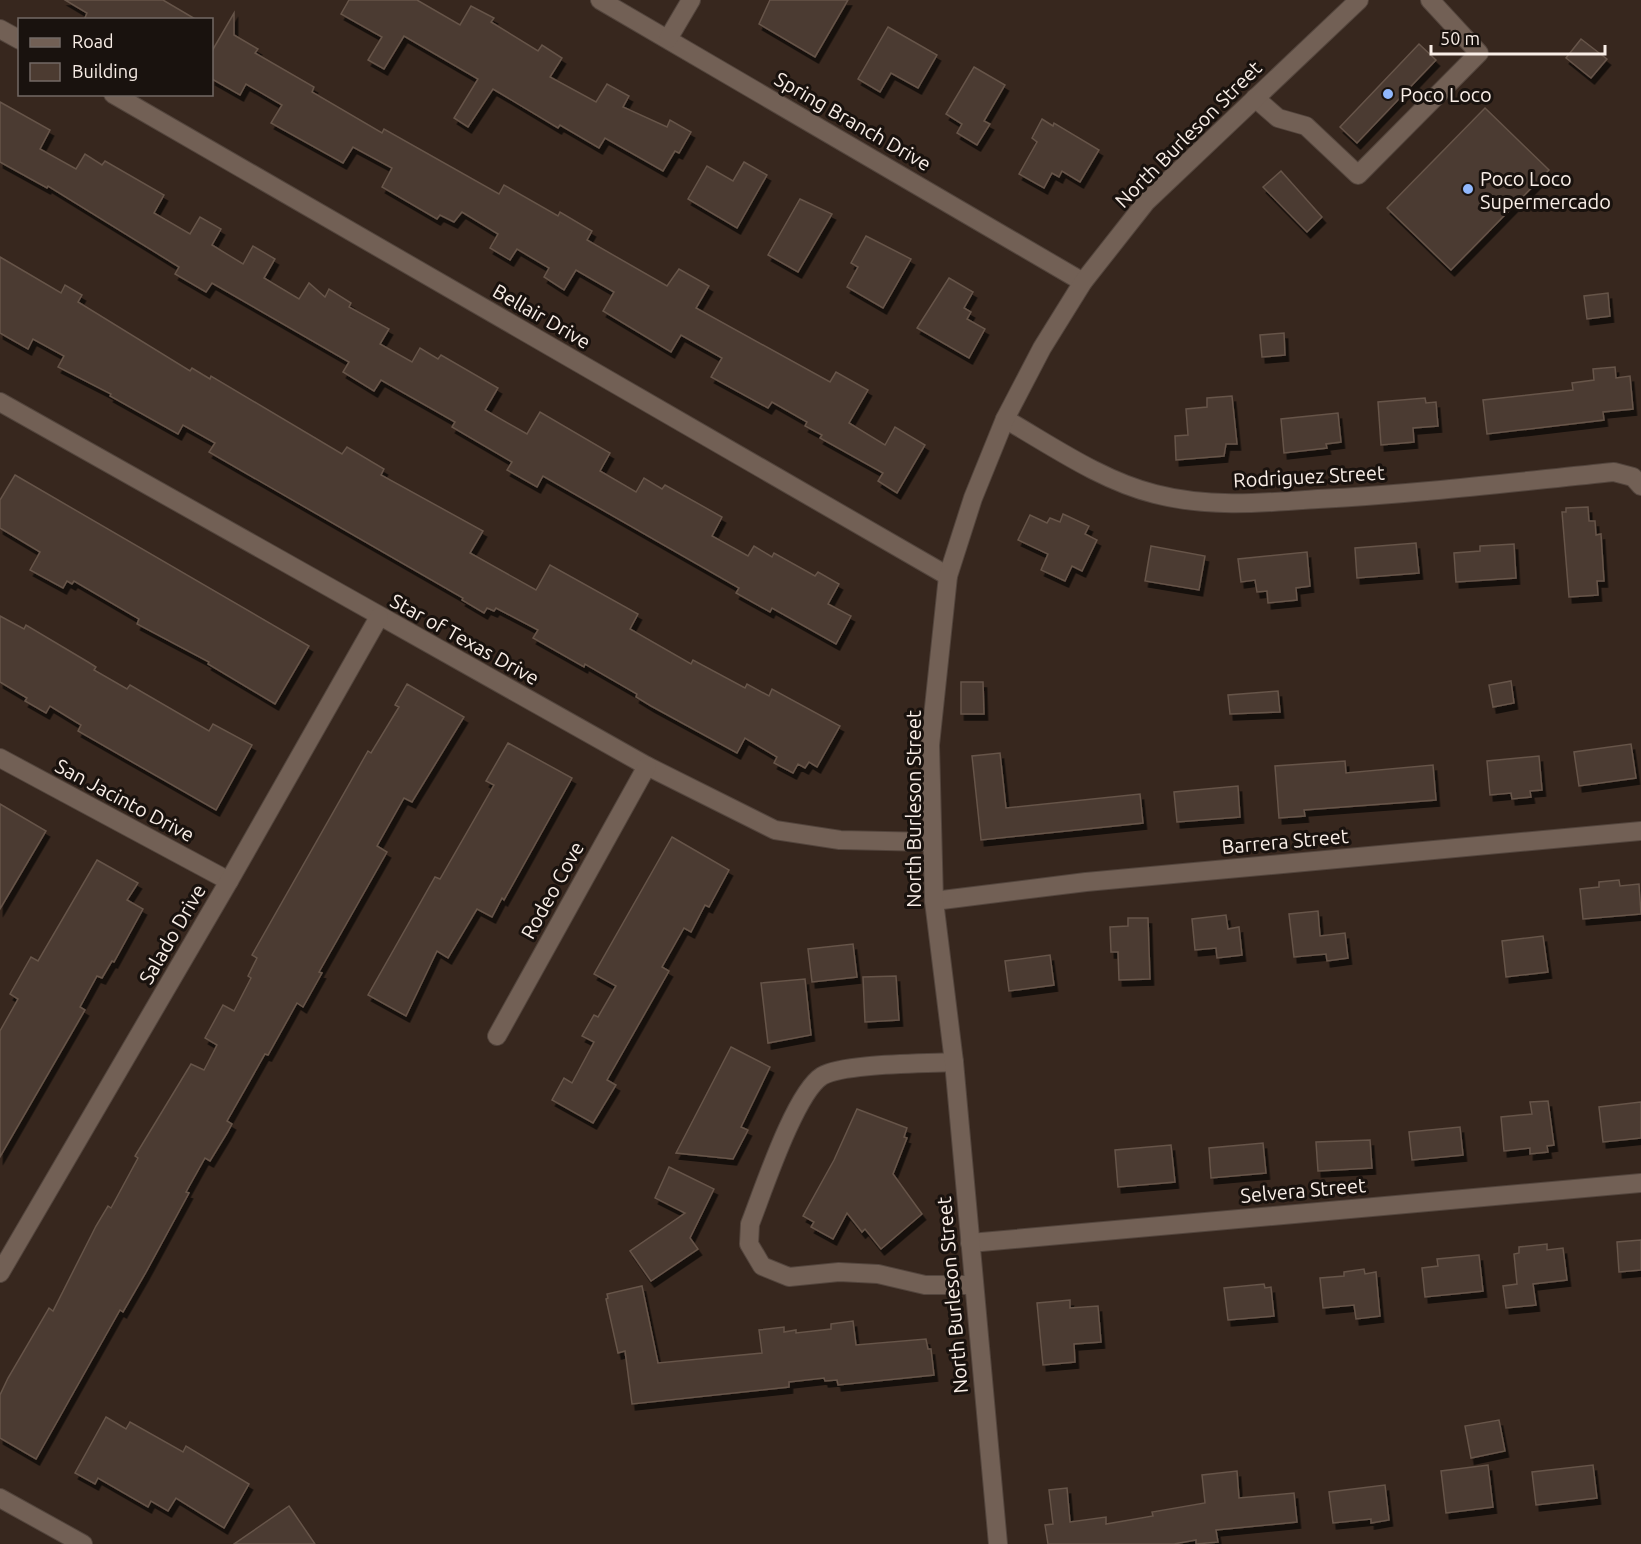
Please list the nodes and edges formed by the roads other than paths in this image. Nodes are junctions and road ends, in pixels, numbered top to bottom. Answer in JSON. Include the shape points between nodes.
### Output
{"nodes":[{"id":1,"x":600,"y":0,"type":"edge"},
{"id":2,"x":691,"y":0,"type":"edge"},
{"id":3,"x":1359,"y":0,"type":"edge"},
{"id":4,"x":1430,"y":0,"type":"edge"},
{"id":5,"x":0,"y":29,"type":"edge"},
{"id":6,"x":18,"y":39,"type":"edge"},
{"id":7,"x":668,"y":39,"type":"junction"},
{"id":8,"x":116,"y":96,"type":"edge"},
{"id":9,"x":1255,"y":98,"type":"junction"},
{"id":10,"x":1083,"y":282,"type":"junction"},
{"id":11,"x":0,"y":402,"type":"edge"},
{"id":12,"x":1005,"y":419,"type":"junction"},
{"id":13,"x":1637,"y":482,"type":"edge"},
{"id":14,"x":948,"y":576,"type":"junction"},
{"id":15,"x":379,"y":617,"type":"junction"},
{"id":16,"x":0,"y":758,"type":"edge"},
{"id":17,"x":647,"y":766,"type":"junction"},
{"id":18,"x":1641,"y":831,"type":"edge"},
{"id":19,"x":931,"y":842,"type":"junction"},
{"id":20,"x":229,"y":881,"type":"junction"},
{"id":21,"x":934,"y":901,"type":"junction"},
{"id":22,"x":497,"y":1036,"type":"dead end"},
{"id":23,"x":954,"y":1062,"type":"junction"},
{"id":24,"x":1641,"y":1183,"type":"edge"},
{"id":25,"x":970,"y":1243,"type":"junction"},
{"id":26,"x":0,"y":1273,"type":"edge"},
{"id":27,"x":974,"y":1285,"type":"junction"},
{"id":28,"x":0,"y":1498,"type":"edge"},
{"id":29,"x":83,"y":1544,"type":"edge"},
{"id":30,"x":998,"y":1544,"type":"edge"}],
"edges":[{"from":1,"to":7,"type":"street","name":"Spring Branch Drive"},
{"from":2,"to":7,"type":"street"},
{"from":3,"to":9,"type":"street","name":"North Burleson Street"},
{"from":4,"to":9,"type":"street","via":[[1479,53],[1358,175],[1306,126],[1278,118]]},
{"from":5,"to":6,"type":"street"},
{"from":7,"to":10,"type":"street","name":"Spring Branch Drive"},
{"from":8,"to":14,"type":"street","name":"Bellair Drive"},
{"from":9,"to":10,"type":"street","name":"North Burleson Street","via":[[1146,202]]},
{"from":10,"to":12,"type":"street","name":"North Burleson Street"},
{"from":11,"to":15,"type":"street","name":"Star of Texas Drive"},
{"from":12,"to":13,"type":"street","name":"Rodriguez Street","via":[[1121,482],[1153,494],[1190,501],[1239,504],[1361,497],[1614,472]]},
{"from":12,"to":14,"type":"street","name":"North Burleson Street","via":[[973,498]]},
{"from":14,"to":19,"type":"street","name":"North Burleson Street","via":[[930,745]]},
{"from":15,"to":17,"type":"street","name":"Star of Texas Drive"},
{"from":15,"to":20,"type":"street","name":"Salado Drive"},
{"from":16,"to":20,"type":"street","name":"San Jacinto Drive"},
{"from":17,"to":19,"type":"street","name":"Star of Texas Drive","via":[[775,830],[840,840]]},
{"from":17,"to":22,"type":"street","name":"Rodeo Cove"},
{"from":18,"to":21,"type":"street","name":"Barrera Street","via":[[1086,882]]},
{"from":19,"to":21,"type":"street","name":"North Burleson Street"},
{"from":20,"to":26,"type":"street","name":"Salado Drive"},
{"from":21,"to":23,"type":"street","name":"North Burleson Street"},
{"from":23,"to":25,"type":"street","name":"North Burleson Street"},
{"from":23,"to":27,"type":"street","via":[[850,1069],[822,1076],[801,1099],[750,1224],[749,1244],[762,1266],[789,1277],[839,1272],[878,1274],[925,1285]]},
{"from":24,"to":25,"type":"street","name":"Selvera Street"},
{"from":25,"to":27,"type":"street","name":"North Burleson Street"},
{"from":27,"to":30,"type":"street","name":"North Burleson Street"},
{"from":28,"to":29,"type":"street"}]}
